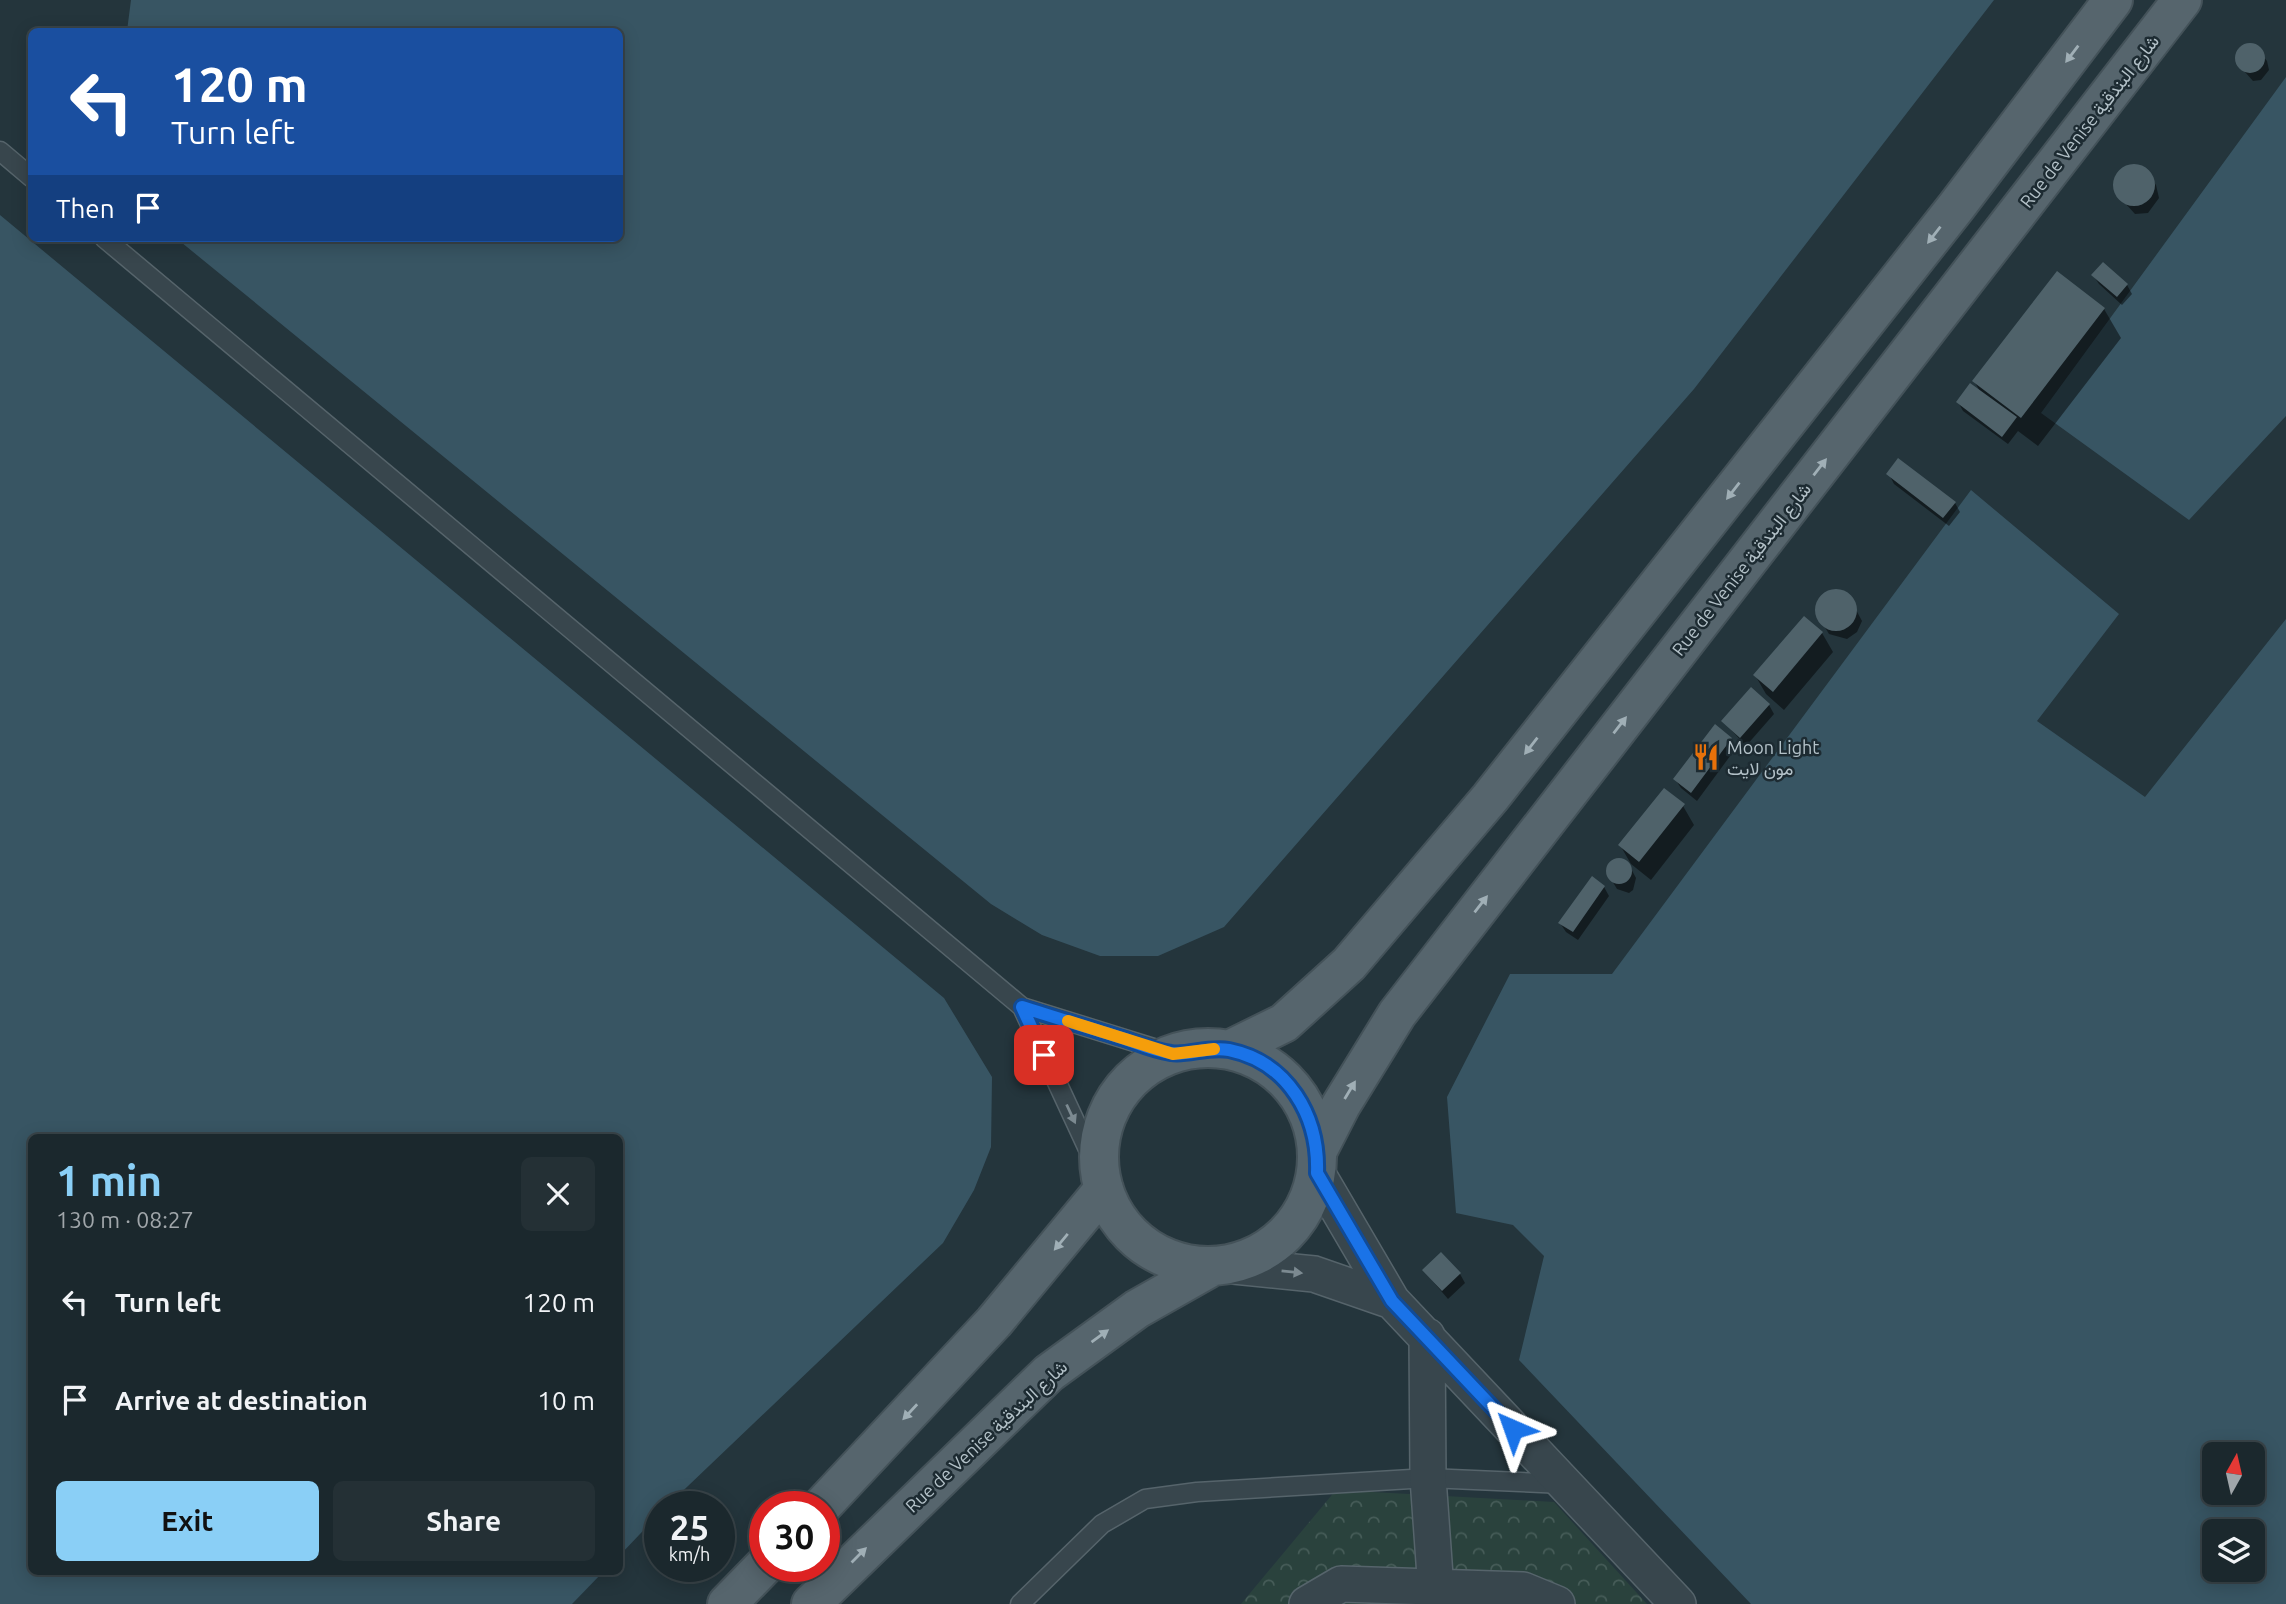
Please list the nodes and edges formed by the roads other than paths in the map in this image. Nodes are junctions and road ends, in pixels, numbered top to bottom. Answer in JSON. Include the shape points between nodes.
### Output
{"nodes":[{"id":1,"x":2113,"y":0,"type":"edge"},
{"id":2,"x":2182,"y":0,"type":"edge"},
{"id":3,"x":0,"y":151,"type":"edge"},
{"id":4,"x":28,"y":175,"type":"edge"},
{"id":5,"x":109,"y":242,"type":"edge"},
{"id":6,"x":1022,"y":1007,"type":"junction"},
{"id":7,"x":1229,"y":1050,"type":"junction"},
{"id":8,"x":1173,"y":1054,"type":"junction"},
{"id":9,"x":1317,"y":1161,"type":"junction"},
{"id":10,"x":1102,"y":1182,"type":"junction"},
{"id":11,"x":1218,"y":1265,"type":"junction"},
{"id":12,"x":1392,"y":1301,"type":"junction"},
{"id":13,"x":1427,"y":1336,"type":"junction"},
{"id":14,"x":1428,"y":1478,"type":"junction"},
{"id":15,"x":1564,"y":1484,"type":"junction"},
{"id":16,"x":836,"y":1491,"type":"edge"},
{"id":17,"x":749,"y":1581,"type":"edge"},
{"id":18,"x":1437,"y":1594,"type":"edge"},
{"id":19,"x":727,"y":1604,"type":"edge"},
{"id":20,"x":811,"y":1604,"type":"edge"},
{"id":21,"x":1020,"y":1604,"type":"edge"},
{"id":22,"x":1307,"y":1604,"type":"edge"},
{"id":23,"x":1557,"y":1604,"type":"edge"},
{"id":24,"x":1678,"y":1604,"type":"edge"}],
"edges":[{"from":1,"to":7,"type":"main road","one_way":true,"via":[[1956,207],[1490,798],[1349,964],[1284,1023]]},
{"from":9,"to":2,"type":"main road","name":"Rue de Venise شارع البندقية","one_way":true,"via":[[1341,1105],[1397,1014]]},
{"from":3,"to":4,"type":"lane"},
{"from":5,"to":6,"type":"lane"},
{"from":6,"to":8,"type":"lane"},
{"from":6,"to":10,"type":"lane","one_way":true},
{"from":7,"to":8,"type":"main road","via":[[1201,1048]]},
{"from":7,"to":9,"type":"main road","via":[[1263,1062],[1291,1085],[1310,1115]]},
{"from":8,"to":10,"type":"main road","via":[[1145,1068],[1122,1088],[1107,1115],[1100,1145]]},
{"from":9,"to":11,"type":"main road","via":[[1307,1206],[1286,1235],[1258,1255]]},
{"from":9,"to":12,"type":"street"},
{"from":10,"to":11,"type":"main road","via":[[1113,1211],[1145,1246],[1189,1265]]},
{"from":10,"to":16,"type":"main road","one_way":true,"via":[[994,1322]]},
{"from":11,"to":12,"type":"street","one_way":true,"via":[[1314,1274]]},
{"from":20,"to":11,"type":"main road","name":"Rue de Venise شارع البندقية","one_way":true,"via":[[1049,1373],[1137,1309]]},
{"from":12,"to":13,"type":"street"},
{"from":13,"to":14,"type":"street"},
{"from":13,"to":15,"type":"street"},
{"from":14,"to":15,"type":"lane"},
{"from":14,"to":18,"type":"street"},
{"from":14,"to":21,"type":"lane","via":[[1145,1499],[1102,1524]]},
{"from":15,"to":24,"type":"street"},
{"from":17,"to":19,"type":"main road"},
{"from":18,"to":22,"type":"street","via":[[1341,1584]]},
{"from":18,"to":23,"type":"street","via":[[1523,1590]]}]}
